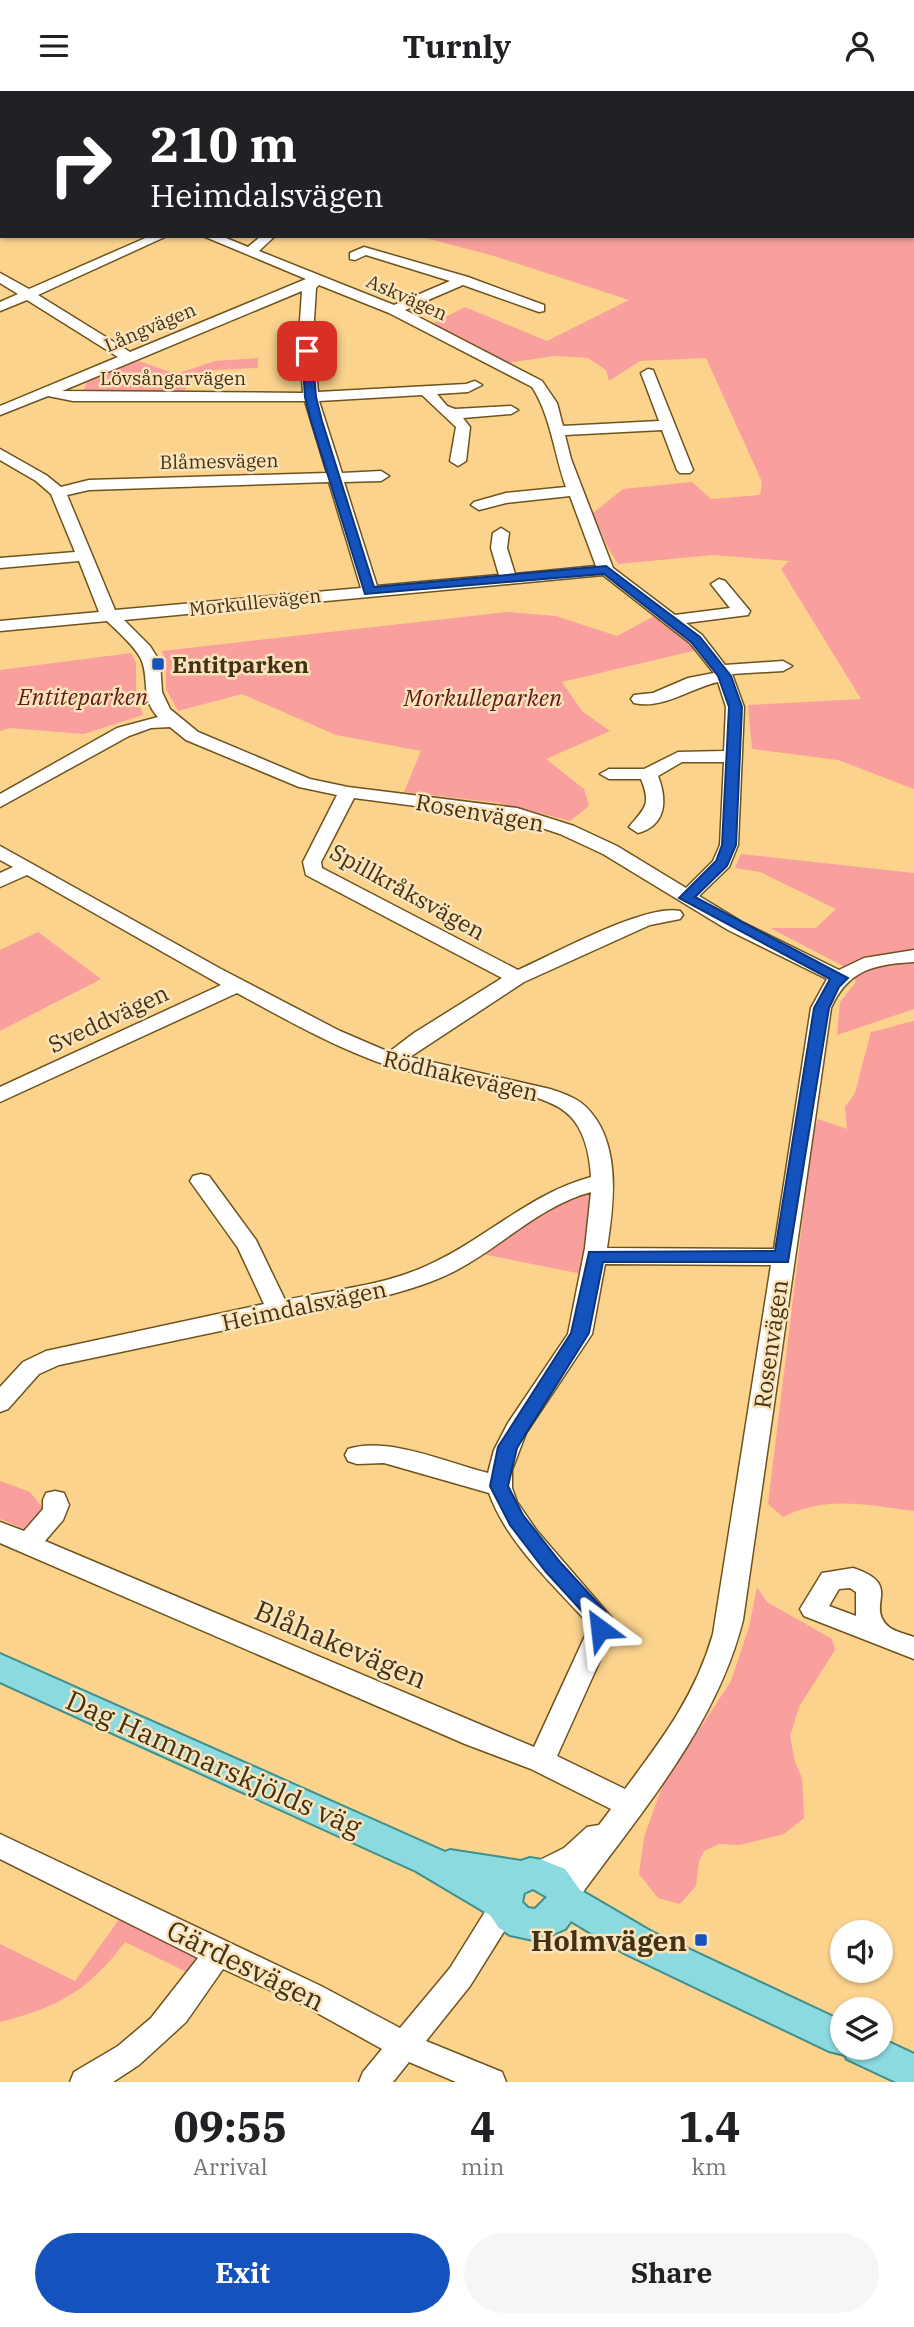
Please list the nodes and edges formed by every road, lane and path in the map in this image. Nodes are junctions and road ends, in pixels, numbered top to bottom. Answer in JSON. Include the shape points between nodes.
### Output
{"nodes":[{"id":1,"x":156,"y":238,"type":"edge"},
{"id":2,"x":215,"y":238,"type":"edge"},
{"id":3,"x":267,"y":238,"type":"edge"},
{"id":4,"x":251,"y":251,"type":"junction"},
{"id":5,"x":355,"y":256,"type":"dead end"},
{"id":6,"x":0,"y":277,"type":"edge"},
{"id":7,"x":316,"y":280,"type":"junction"},
{"id":8,"x":463,"y":280,"type":"junction"},
{"id":9,"x":26,"y":295,"type":"junction"},
{"id":10,"x":0,"y":307,"type":"edge"},
{"id":11,"x":540,"y":308,"type":"dead end"},
{"id":12,"x":394,"y":310,"type":"junction"},
{"id":13,"x":127,"y":356,"type":"junction"},
{"id":14,"x":648,"y":373,"type":"dead end"},
{"id":15,"x":475,"y":385,"type":"dead end"},
{"id":16,"x":425,"y":390,"type":"junction"},
{"id":17,"x":47,"y":392,"type":"junction"},
{"id":18,"x":311,"y":397,"type":"junction"},
{"id":19,"x":511,"y":410,"type":"dead end"},
{"id":20,"x":0,"y":411,"type":"edge"},
{"id":21,"x":453,"y":414,"type":"junction"},
{"id":22,"x":668,"y":425,"type":"junction"},
{"id":23,"x":556,"y":431,"type":"junction"},
{"id":24,"x":0,"y":454,"type":"edge"},
{"id":25,"x":458,"y":461,"type":"dead end"},
{"id":26,"x":685,"y":470,"type":"dead end"},
{"id":27,"x":381,"y":476,"type":"dead end"},
{"id":28,"x":334,"y":479,"type":"junction"},
{"id":29,"x":573,"y":491,"type":"junction"},
{"id":30,"x":58,"y":492,"type":"junction"},
{"id":31,"x":480,"y":505,"type":"dead end"},
{"id":32,"x":501,"y":533,"type":"dead end"},
{"id":33,"x":83,"y":556,"type":"junction"},
{"id":34,"x":0,"y":563,"type":"edge"},
{"id":35,"x":606,"y":570,"type":"junction"},
{"id":36,"x":509,"y":580,"type":"junction"},
{"id":37,"x":719,"y":584,"type":"dead end"},
{"id":38,"x":370,"y":591,"type":"junction"},
{"id":39,"x":112,"y":616,"type":"junction"},
{"id":40,"x":674,"y":620,"type":"junction"},
{"id":41,"x":0,"y":626,"type":"edge"},
{"id":42,"x":783,"y":666,"type":"dead end"},
{"id":43,"x":723,"y":673,"type":"junction"},
{"id":44,"x":640,"y":699,"type":"dead end"},
{"id":45,"x":173,"y":722,"type":"junction"},
{"id":46,"x":734,"y":756,"type":"junction"},
{"id":47,"x":609,"y":774,"type":"dead end"},
{"id":48,"x":648,"y":774,"type":"junction"},
{"id":49,"x":348,"y":792,"type":"junction"},
{"id":50,"x":0,"y":802,"type":"edge"},
{"id":51,"x":638,"y":827,"type":"dead end"},
{"id":52,"x":0,"y":852,"type":"edge"},
{"id":53,"x":27,"y":867,"type":"junction"},
{"id":54,"x":0,"y":881,"type":"edge"},
{"id":55,"x":686,"y":898,"type":"junction"},
{"id":56,"x":673,"y":915,"type":"dead end"},
{"id":57,"x":914,"y":956,"type":"edge"},
{"id":58,"x":517,"y":978,"type":"junction"},
{"id":59,"x":840,"y":978,"type":"junction"},
{"id":60,"x":236,"y":986,"type":"junction"},
{"id":61,"x":392,"y":1060,"type":"junction"},
{"id":62,"x":0,"y":1095,"type":"edge"},
{"id":63,"x":201,"y":1181,"type":"dead end"},
{"id":64,"x":602,"y":1181,"type":"junction"},
{"id":65,"x":595,"y":1256,"type":"junction"},
{"id":66,"x":782,"y":1257,"type":"junction"},
{"id":67,"x":278,"y":1310,"type":"junction"},
{"id":68,"x":0,"y":1403,"type":"edge"},
{"id":69,"x":357,"y":1455,"type":"dead end"},
{"id":70,"x":499,"y":1486,"type":"junction"},
{"id":71,"x":55,"y":1500,"type":"dead end"},
{"id":72,"x":0,"y":1532,"type":"edge"},
{"id":73,"x":28,"y":1544,"type":"junction"},
{"id":74,"x":880,"y":1635,"type":"dead end"},
{"id":75,"x":914,"y":1648,"type":"edge"},
{"id":76,"x":0,"y":1667,"type":"edge"},
{"id":77,"x":541,"y":1761,"type":"junction"},
{"id":78,"x":623,"y":1812,"type":"junction"},
{"id":79,"x":0,"y":1846,"type":"edge"},
{"id":80,"x":533,"y":1900,"type":"junction"},
{"id":81,"x":639,"y":1943,"type":"joint"},
{"id":82,"x":218,"y":1953,"type":"junction"},
{"id":83,"x":830,"y":2033,"type":"edge"},
{"id":84,"x":404,"y":2046,"type":"junction"},
{"id":85,"x":888,"y":2060,"type":"edge"},
{"id":86,"x":914,"y":2072,"type":"edge"},
{"id":87,"x":85,"y":2082,"type":"edge"},
{"id":88,"x":374,"y":2082,"type":"edge"},
{"id":89,"x":491,"y":2082,"type":"edge"}],
"edges":[{"from":1,"to":9,"type":"street"},
{"from":2,"to":4,"type":"street","name":"Askvägen"},
{"from":3,"to":4,"type":"street"},
{"from":4,"to":7,"type":"street","name":"Askvägen"},
{"from":5,"to":8,"type":"street","via":[[364,251]]},
{"from":6,"to":9,"type":"street"},
{"from":7,"to":12,"type":"street","name":"Askvägen"},
{"from":7,"to":13,"type":"street","name":"Långvägen"},
{"from":7,"to":18,"type":"street","via":[[309,287],[306,336]]},
{"from":8,"to":11,"type":"street"},
{"from":8,"to":12,"type":"street"},
{"from":9,"to":10,"type":"street"},
{"from":9,"to":13,"type":"street"},
{"from":12,"to":23,"type":"street","name":"Askvägen","via":[[537,384],[550,403]]},
{"from":13,"to":17,"type":"street","name":"Långvägen"},
{"from":14,"to":22,"type":"street"},
{"from":15,"to":16,"type":"street","name":"Lövsångarvägen"},
{"from":16,"to":18,"type":"street","name":"Lövsångarvägen"},
{"from":16,"to":21,"type":"street"},
{"from":17,"to":18,"type":"street","name":"Lövsångarvägen","via":[[73,397]]},
{"from":17,"to":20,"type":"street","name":"Långvägen"},
{"from":18,"to":28,"type":"street"},
{"from":19,"to":21,"type":"street"},
{"from":21,"to":25,"type":"street","via":[[463,427]]},
{"from":22,"to":23,"type":"street"},
{"from":22,"to":26,"type":"street"},
{"from":23,"to":29,"type":"street","name":"Askvägen"},
{"from":24,"to":30,"type":"street"},
{"from":27,"to":28,"type":"street","name":"Blåmesvägen"},
{"from":28,"to":30,"type":"street","name":"Blåmesvägen","via":[[194,480],[89,485]]},
{"from":28,"to":38,"type":"street"},
{"from":29,"to":31,"type":"street"},
{"from":29,"to":35,"type":"street","name":"Askvägen"},
{"from":30,"to":33,"type":"street","name":"Rosenvägen"},
{"from":32,"to":36,"type":"street","via":[[499,548]]},
{"from":33,"to":34,"type":"street"},
{"from":33,"to":39,"type":"street","name":"Rosenvägen"},
{"from":35,"to":36,"type":"street","name":"Morkullevägen"},
{"from":35,"to":40,"type":"street"},
{"from":36,"to":38,"type":"street","name":"Morkullevägen"},
{"from":37,"to":40,"type":"street","via":[[742,611]]},
{"from":38,"to":39,"type":"street","name":"Morkullevägen"},
{"from":39,"to":41,"type":"street","name":"Morkullevägen"},
{"from":39,"to":45,"type":"street","name":"Rosenvägen","via":[[144,650],[153,692],[162,712]]},
{"from":40,"to":43,"type":"street"},
{"from":42,"to":43,"type":"street"},
{"from":43,"to":44,"type":"street","via":[[656,698]]},
{"from":43,"to":46,"type":"street","via":[[735,707]]},
{"from":45,"to":49,"type":"street","name":"Rosenvägen","via":[[206,743],[291,779]]},
{"from":45,"to":50,"type":"street","via":[[149,723],[123,732]]},
{"from":46,"to":48,"type":"street","via":[[678,757]]},
{"from":46,"to":55,"type":"street","via":[[729,845],[722,863]]},
{"from":47,"to":48,"type":"street"},
{"from":48,"to":51,"type":"street","via":[[656,794],[650,819]]},
{"from":49,"to":55,"type":"street","name":"Rosenvägen","via":[[543,821],[610,849]]},
{"from":49,"to":58,"type":"street","name":"Spillkråksvägen","via":[[313,862],[313,871]]},
{"from":52,"to":53,"type":"street","name":"Rödhakevägen"},
{"from":53,"to":54,"type":"street"},
{"from":53,"to":60,"type":"street","name":"Rödhakevägen"},
{"from":55,"to":59,"type":"street","name":"Rosenvägen"},
{"from":56,"to":58,"type":"street","via":[[645,920]]},
{"from":57,"to":59,"type":"street","via":[[877,961]]},
{"from":58,"to":61,"type":"street"},
{"from":59,"to":66,"type":"street","name":"Rosenvägen","via":[[821,1008]]},
{"from":60,"to":61,"type":"street","name":"Rödhakevägen"},
{"from":60,"to":62,"type":"street","name":"Sveddvägen"},
{"from":61,"to":64,"type":"street","name":"Rödhakevägen","via":[[530,1089],[575,1107],[596,1140]]},
{"from":63,"to":67,"type":"street","via":[[248,1245]]},
{"from":64,"to":65,"type":"street","name":"Rödhakevägen"},
{"from":64,"to":67,"type":"street","name":"Heimdalsvägen","via":[[575,1186],[553,1197],[434,1272],[372,1292]]},
{"from":65,"to":66,"type":"street"},
{"from":65,"to":70,"type":"street","name":"Rödhakevägen","via":[[580,1333],[508,1447]]},
{"from":66,"to":78,"type":"street","name":"Rosenvägen","via":[[723,1647],[704,1699]]},
{"from":67,"to":68,"type":"street","name":"Heimdalsvägen","via":[[54,1357],[31,1368]]},
{"from":69,"to":70,"type":"street","via":[[384,1454]]},
{"from":70,"to":77,"type":"street","via":[[516,1520],[601,1623]]},
{"from":71,"to":73,"type":"street","via":[[54,1513]]},
{"from":72,"to":73,"type":"street","name":"Blåhakevägen"},
{"from":73,"to":77,"type":"street","name":"Blåhakevägen"},
{"from":74,"to":75,"type":"street"},
{"from":76,"to":80,"type":"main road","name":"Dag Hammarskjölds väg","via":[[428,1860]]},
{"from":77,"to":78,"type":"street","name":"Blåhakevägen"},
{"from":78,"to":80,"type":"street","name":"Rosenvägen"},
{"from":79,"to":82,"type":"street","name":"Gärdesvägen"},
{"from":80,"to":81,"type":"main road","name":"Dag Hammarskjölds väg"},
{"from":80,"to":84,"type":"street","via":[[460,1977]]},
{"from":81,"to":83,"type":"main road","name":"Dag Hammarskjölds väg"},
{"from":82,"to":84,"type":"street","name":"Gärdesvägen","via":[[311,1995]]},
{"from":82,"to":87,"type":"street","via":[[167,2024],[137,2052]]},
{"from":84,"to":88,"type":"street"},
{"from":84,"to":89,"type":"street","name":"Gärdesvägen"},
{"from":85,"to":86,"type":"main road"}]}
